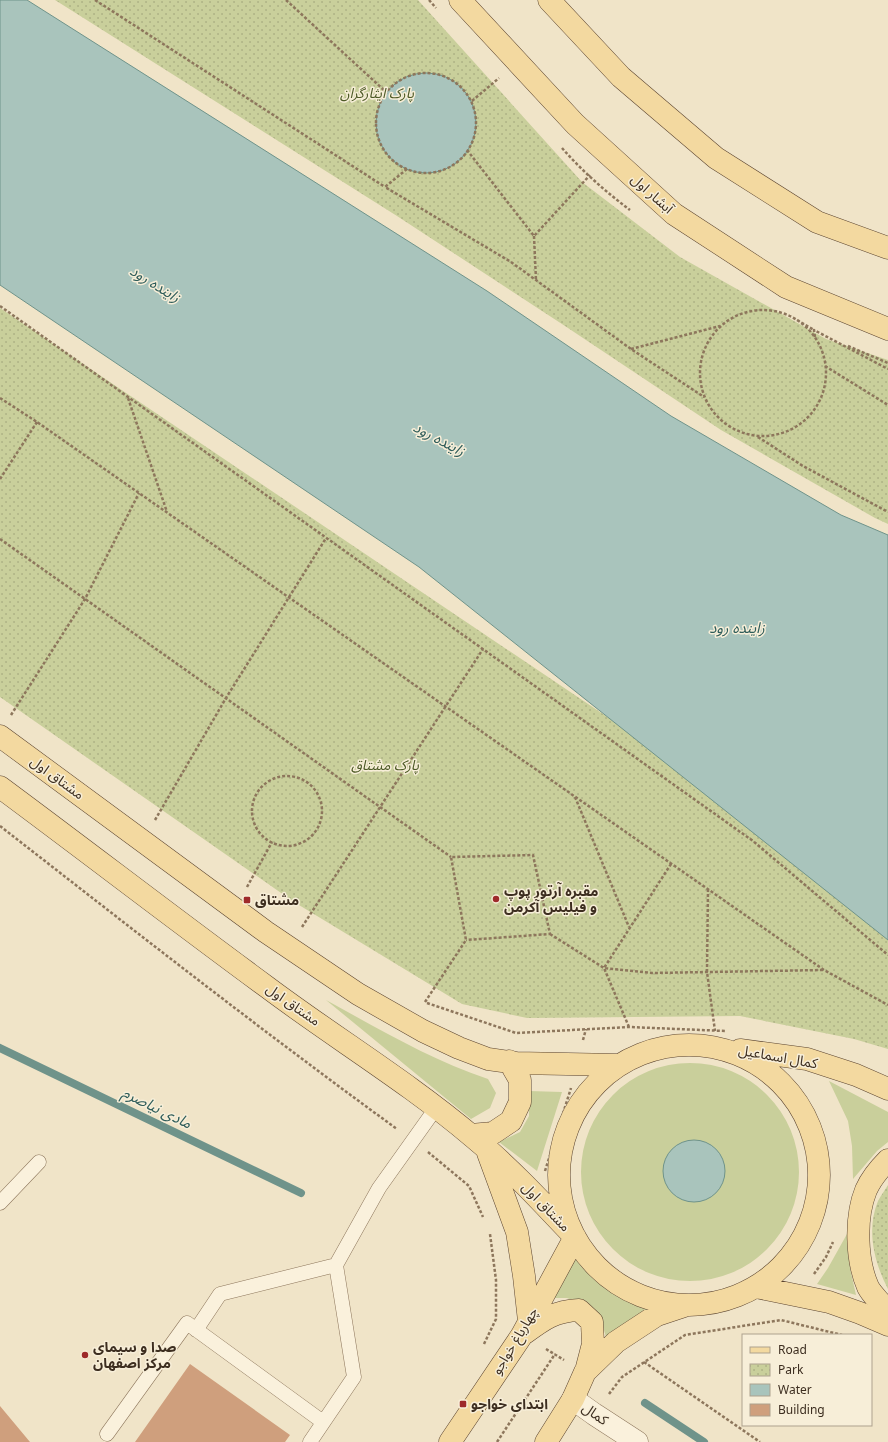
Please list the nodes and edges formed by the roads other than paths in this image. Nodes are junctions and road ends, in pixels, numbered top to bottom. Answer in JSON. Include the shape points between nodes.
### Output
{"nodes":[{"id":1,"x":460,"y":0,"type":"edge"},
{"id":2,"x":549,"y":0,"type":"edge"},
{"id":3,"x":888,"y":248,"type":"edge"},
{"id":4,"x":888,"y":329,"type":"edge"},
{"id":5,"x":5,"y":726,"type":"edge"},
{"id":6,"x":0,"y":786,"type":"edge"},
{"id":7,"x":713,"y":1038,"type":"junction"},
{"id":8,"x":509,"y":1061,"type":"junction"},
{"id":9,"x":618,"y":1065,"type":"junction"},
{"id":10,"x":888,"y":1089,"type":"edge"},
{"id":11,"x":436,"y":1108,"type":"junction"},
{"id":12,"x":479,"y":1142,"type":"junction"},
{"id":13,"x":888,"y":1160,"type":"edge"},
{"id":14,"x":39,"y":1162,"type":"dead end"},
{"id":15,"x":0,"y":1203,"type":"edge"},
{"id":16,"x":574,"y":1237,"type":"junction"},
{"id":17,"x":336,"y":1265,"type":"junction"},
{"id":18,"x":756,"y":1287,"type":"junction"},
{"id":19,"x":686,"y":1305,"type":"junction"},
{"id":20,"x":888,"y":1310,"type":"edge"},
{"id":21,"x":888,"y":1325,"type":"edge"},
{"id":22,"x":525,"y":1328,"type":"junction"},
{"id":23,"x":196,"y":1330,"type":"junction"},
{"id":24,"x":585,"y":1372,"type":"junction"},
{"id":25,"x":573,"y":1399,"type":"junction"},
{"id":26,"x":323,"y":1422,"type":"junction"},
{"id":27,"x":107,"y":1434,"type":"dead end"},
{"id":28,"x":310,"y":1442,"type":"edge"},
{"id":29,"x":450,"y":1442,"type":"edge"},
{"id":30,"x":546,"y":1442,"type":"edge"},
{"id":31,"x":637,"y":1442,"type":"edge"}],
"edges":[{"from":1,"to":4,"type":"main road","name":"آبشار اول","via":[[575,124],[674,214],[786,286]]},
{"from":2,"to":3,"type":"main road","via":[[621,77],[716,158],[817,222]]},
{"from":5,"to":8,"type":"main road","name":"مشتاق اول","via":[[266,932],[358,994],[459,1048],[488,1058]]},
{"from":6,"to":11,"type":"main road","name":"مشتاق اول","via":[[268,988]]},
{"from":7,"to":9,"type":"main road","via":[[647,1050]]},
{"from":7,"to":10,"type":"main road","name":"کمال اسماعیل","via":[[807,1059],[856,1075]]},
{"from":7,"to":18,"type":"main road","via":[[764,1068],[786,1087],[803,1111],[814,1138],[820,1166],[819,1195],[811,1222],[798,1248],[779,1270]]},
{"from":8,"to":9,"type":"main road","name":"مشتاق اول"},
{"from":8,"to":12,"type":"main road","via":[[520,1080],[520,1102],[511,1121]]},
{"from":9,"to":16,"type":"main road","via":[[593,1086],[574,1112],[562,1142],[559,1174],[563,1206]]},
{"from":11,"to":12,"type":"main road","name":"مشتاق اول"},
{"from":11,"to":17,"type":"lane","via":[[380,1188]]},
{"from":12,"to":16,"type":"main road","name":"مشتاق اول"},
{"from":12,"to":22,"type":"main road","via":[[517,1232],[524,1276]]},
{"from":13,"to":20,"type":"main road","via":[[867,1189],[860,1211],[858,1239],[868,1288]]},
{"from":14,"to":15,"type":"lane"},
{"from":16,"to":19,"type":"main road","via":[[590,1259],[610,1278],[633,1292],[660,1302]]},
{"from":16,"to":22,"type":"main road","name":"چهارباغ خواجو"},
{"from":17,"to":23,"type":"lane","via":[[220,1294]]},
{"from":17,"to":26,"type":"lane","via":[[354,1377]]},
{"from":18,"to":19,"type":"main road","via":[[722,1301]]},
{"from":18,"to":21,"type":"main road","via":[[829,1302]]},
{"from":19,"to":24,"type":"main road","via":[[657,1315],[627,1334]]},
{"from":22,"to":24,"type":"main road","via":[[565,1310],[580,1310],[592,1322],[593,1344]]},
{"from":22,"to":29,"type":"main road","name":"چهارباغ خواجو"},
{"from":23,"to":26,"type":"lane"},
{"from":23,"to":27,"type":"lane","via":[[187,1324]]},
{"from":24,"to":25,"type":"main road"},
{"from":25,"to":30,"type":"main road"},
{"from":25,"to":31,"type":"street","name":"کمال"},
{"from":26,"to":28,"type":"lane"}]}
